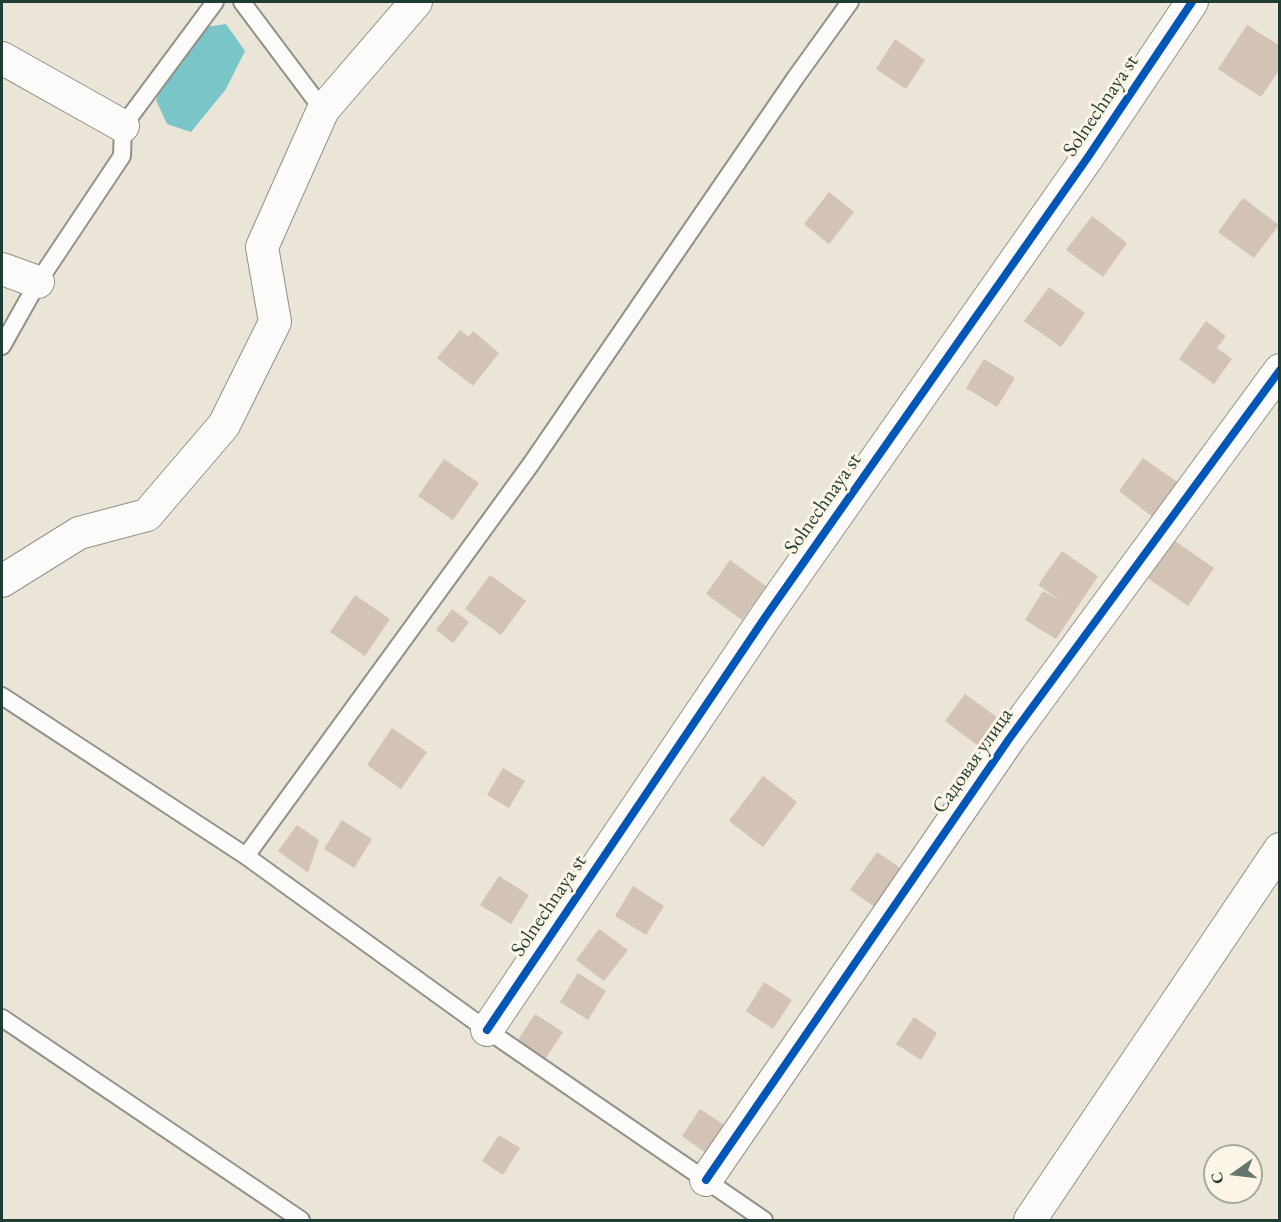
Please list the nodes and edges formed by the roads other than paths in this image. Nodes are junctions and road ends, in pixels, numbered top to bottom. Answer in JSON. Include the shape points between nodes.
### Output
{"nodes":[{"id":1,"x":215,"y":2,"type":"edge"},
{"id":2,"x":242,"y":2,"type":"edge"},
{"id":3,"x":416,"y":2,"type":"edge"},
{"id":4,"x":850,"y":2,"type":"edge"},
{"id":5,"x":1192,"y":2,"type":"edge"},
{"id":6,"x":2,"y":58,"type":"edge"},
{"id":7,"x":322,"y":110,"type":"junction"},
{"id":8,"x":123,"y":126,"type":"junction"},
{"id":9,"x":2,"y":269,"type":"edge"},
{"id":10,"x":38,"y":282,"type":"junction"},
{"id":11,"x":2,"y":346,"type":"edge"},
{"id":12,"x":1280,"y":370,"type":"edge"},
{"id":13,"x":2,"y":581,"type":"edge"},
{"id":14,"x":2,"y":696,"type":"edge"},
{"id":15,"x":1280,"y":849,"type":"edge"},
{"id":16,"x":246,"y":856,"type":"junction"},
{"id":17,"x":2,"y":1018,"type":"edge"},
{"id":18,"x":488,"y":1030,"type":"junction"},
{"id":19,"x":706,"y":1180,"type":"junction"},
{"id":20,"x":301,"y":1221,"type":"edge"},
{"id":21,"x":764,"y":1221,"type":"edge"},
{"id":22,"x":1030,"y":1221,"type":"edge"}],
"edges":[{"from":1,"to":8,"type":"lane"},
{"from":2,"to":7,"type":"lane"},
{"from":3,"to":7,"type":"street"},
{"from":4,"to":16,"type":"lane","via":[[531,464]]},
{"from":5,"to":18,"type":"street","name":"Solnechnaya st","via":[[766,616]]},
{"from":6,"to":8,"type":"street"},
{"from":7,"to":13,"type":"street","via":[[262,247],[275,322],[224,425],[147,515],[79,532]]},
{"from":8,"to":10,"type":"lane","via":[[122,156]]},
{"from":9,"to":10,"type":"street"},
{"from":10,"to":11,"type":"lane"},
{"from":12,"to":19,"type":"street","name":"Садовая улица","via":[[1010,739]]},
{"from":14,"to":16,"type":"lane"},
{"from":15,"to":22,"type":"street"},
{"from":16,"to":18,"type":"lane"},
{"from":17,"to":20,"type":"lane"},
{"from":18,"to":19,"type":"lane"},
{"from":19,"to":21,"type":"lane"}]}
